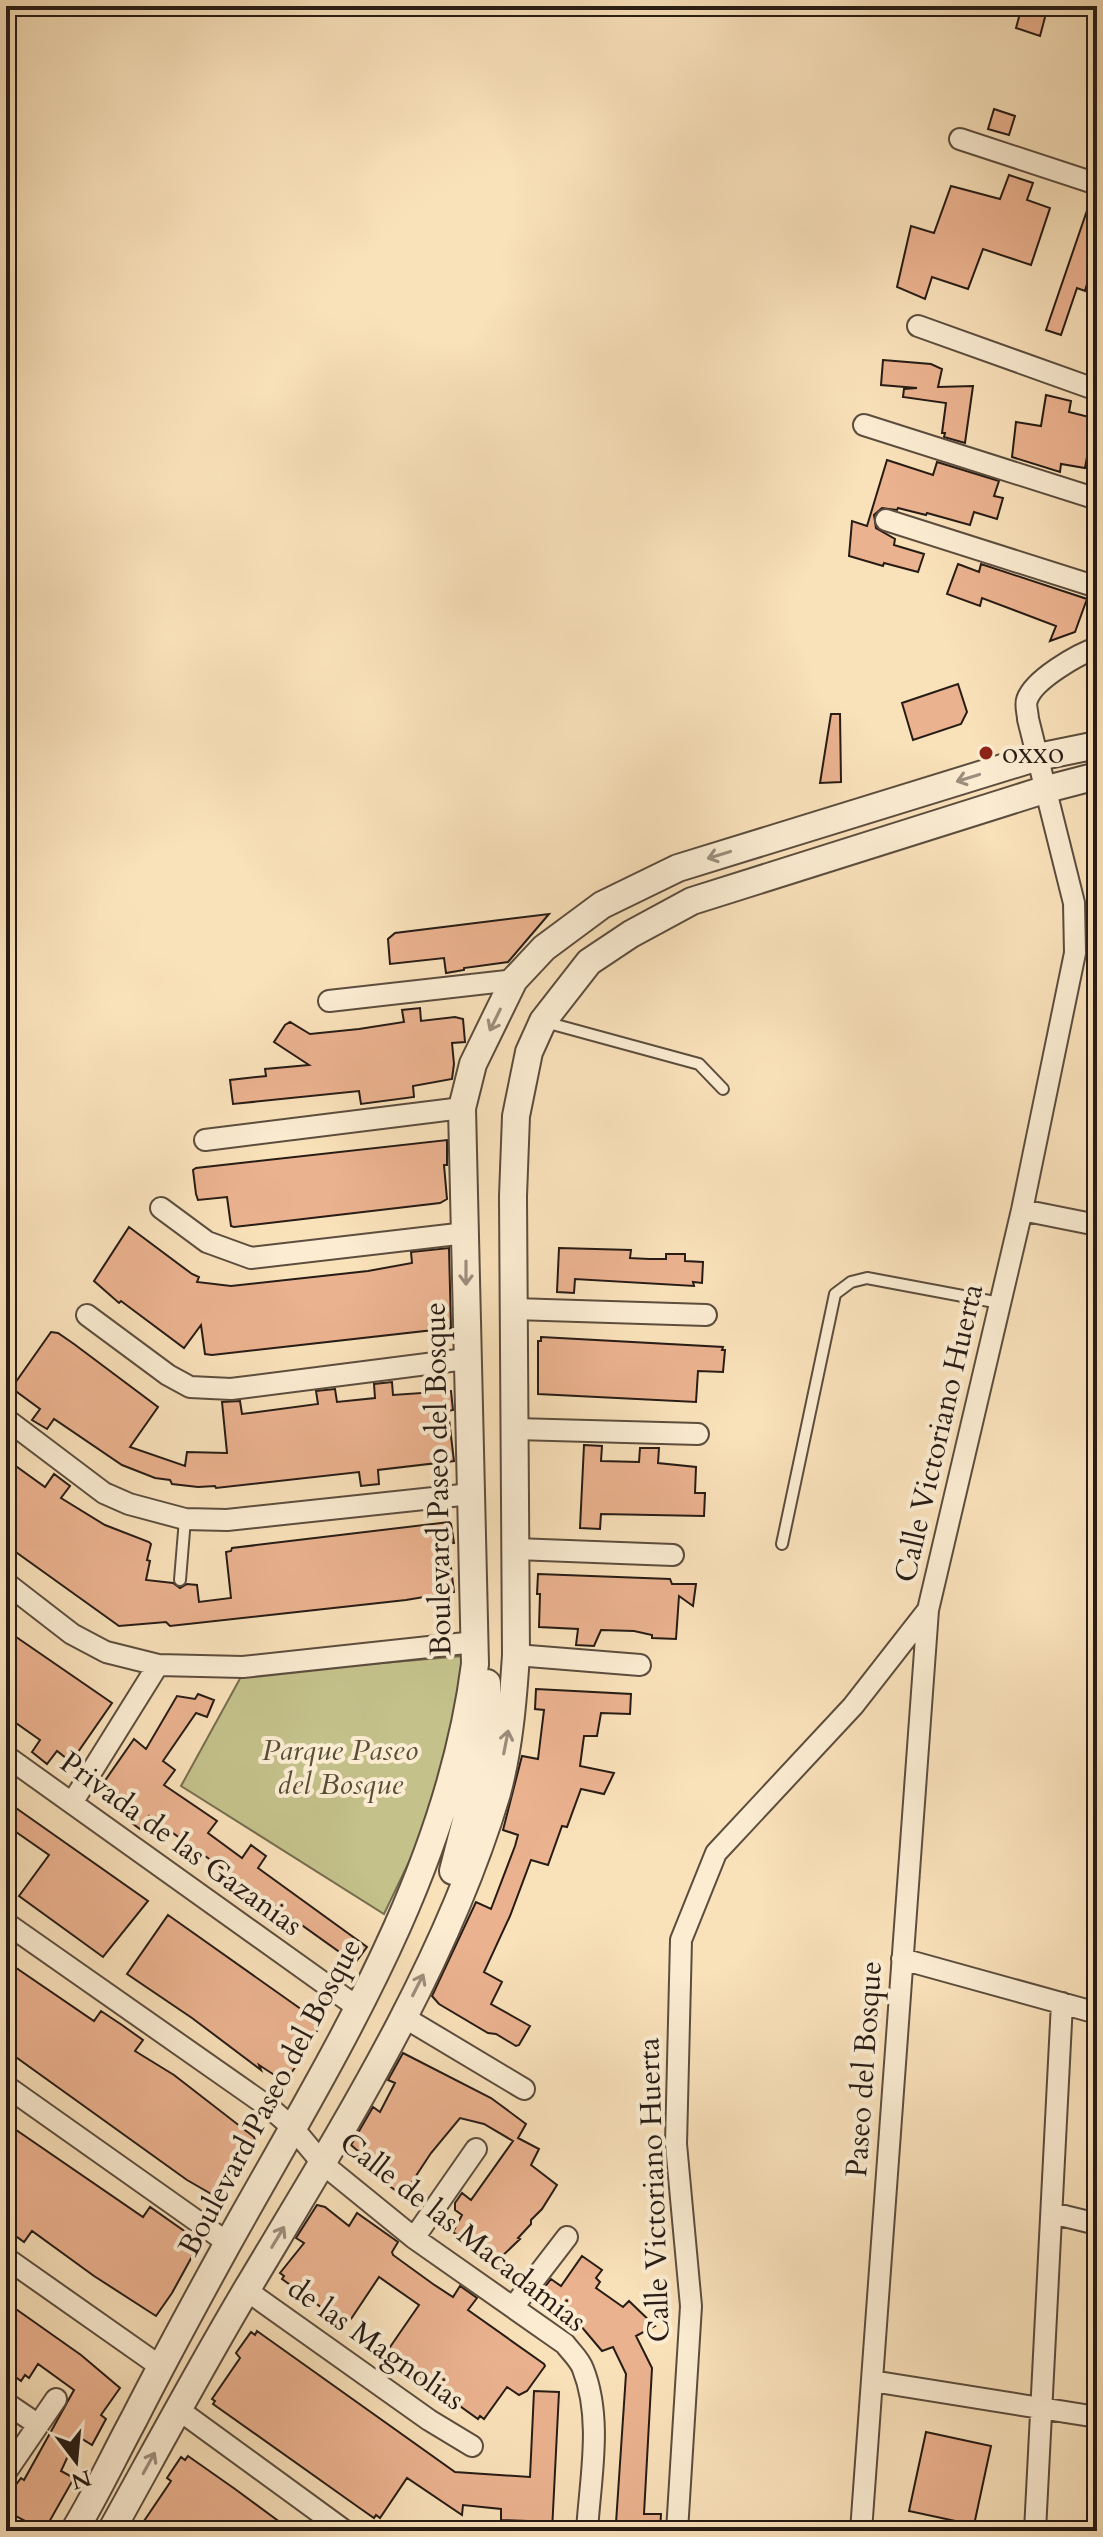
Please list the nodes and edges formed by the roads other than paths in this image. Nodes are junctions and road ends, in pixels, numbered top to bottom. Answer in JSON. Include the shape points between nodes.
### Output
{"nodes":[{"id":1,"x":960,"y":139,"type":"dead end"},
{"id":2,"x":1097,"y":184,"type":"edge"},
{"id":3,"x":918,"y":326,"type":"dead end"},
{"id":4,"x":1097,"y":390,"type":"edge"},
{"id":5,"x":864,"y":425,"type":"dead end"},
{"id":6,"x":1097,"y":499,"type":"edge"},
{"id":7,"x":886,"y":520,"type":"dead end"},
{"id":8,"x":1097,"y":587,"type":"edge"},
{"id":9,"x":1097,"y":648,"type":"edge"},
{"id":10,"x":1097,"y":745,"type":"edge"},
{"id":11,"x":1038,"y":757,"type":"junction"},
{"id":12,"x":1097,"y":776,"type":"edge"},
{"id":13,"x":1047,"y":789,"type":"junction"},
{"id":14,"x":514,"y":980,"type":"junction"},
{"id":15,"x":329,"y":1001,"type":"dead end"},
{"id":16,"x":543,"y":1021,"type":"junction"},
{"id":17,"x":723,"y":1089,"type":"dead end"},
{"id":18,"x":462,"y":1108,"type":"junction"},
{"id":19,"x":205,"y":1140,"type":"dead end"},
{"id":20,"x":161,"y":1208,"type":"dead end"},
{"id":21,"x":1022,"y":1210,"type":"junction"},
{"id":22,"x":1097,"y":1225,"type":"edge"},
{"id":23,"x":466,"y":1233,"type":"junction"},
{"id":24,"x":1000,"y":1303,"type":"junction"},
{"id":25,"x":514,"y":1309,"type":"junction"},
{"id":26,"x":87,"y":1315,"type":"dead end"},
{"id":27,"x":706,"y":1315,"type":"dead end"},
{"id":28,"x":466,"y":1359,"type":"junction"},
{"id":29,"x":6,"y":1419,"type":"edge"},
{"id":30,"x":516,"y":1429,"type":"junction"},
{"id":31,"x":698,"y":1434,"type":"dead end"},
{"id":32,"x":471,"y":1494,"type":"junction"},
{"id":33,"x":185,"y":1519,"type":"junction"},
{"id":34,"x":782,"y":1544,"type":"dead end"},
{"id":35,"x":516,"y":1549,"type":"junction"},
{"id":36,"x":673,"y":1555,"type":"dead end"},
{"id":37,"x":180,"y":1580,"type":"dead end"},
{"id":38,"x":6,"y":1583,"type":"edge"},
{"id":39,"x":928,"y":1610,"type":"junction"},
{"id":40,"x":475,"y":1653,"type":"junction"},
{"id":41,"x":516,"y":1655,"type":"junction"},
{"id":42,"x":158,"y":1665,"type":"junction"},
{"id":43,"x":640,"y":1665,"type":"dead end"},
{"id":44,"x":6,"y":1756,"type":"edge"},
{"id":45,"x":72,"y":1803,"type":"junction"},
{"id":46,"x":458,"y":1902,"type":"junction"},
{"id":47,"x":6,"y":1923,"type":"edge"},
{"id":48,"x":902,"y":1959,"type":"junction"},
{"id":49,"x":1062,"y":2003,"type":"junction"},
{"id":50,"x":360,"y":2009,"type":"junction"},
{"id":51,"x":1097,"y":2013,"type":"edge"},
{"id":52,"x":402,"y":2016,"type":"junction"},
{"id":53,"x":6,"y":2086,"type":"edge"},
{"id":54,"x":524,"y":2089,"type":"dead end"},
{"id":55,"x":293,"y":2128,"type":"junction"},
{"id":56,"x":476,"y":2149,"type":"dead end"},
{"id":57,"x":323,"y":2164,"type":"junction"},
{"id":58,"x":1052,"y":2213,"type":"junction"},
{"id":59,"x":1097,"y":2224,"type":"edge"},
{"id":60,"x":567,"y":2237,"type":"dead end"},
{"id":61,"x":414,"y":2238,"type":"junction"},
{"id":62,"x":228,"y":2243,"type":"junction"},
{"id":63,"x":6,"y":2258,"type":"edge"},
{"id":64,"x":246,"y":2290,"type":"junction"},
{"id":65,"x":514,"y":2306,"type":"junction"},
{"id":66,"x":161,"y":2367,"type":"junction"},
{"id":67,"x":872,"y":2381,"type":"junction"},
{"id":68,"x":56,"y":2399,"type":"dead end"},
{"id":69,"x":6,"y":2403,"type":"edge"},
{"id":70,"x":1042,"y":2408,"type":"junction"},
{"id":71,"x":179,"y":2410,"type":"junction"},
{"id":72,"x":1097,"y":2417,"type":"edge"},
{"id":73,"x":37,"y":2424,"type":"junction"},
{"id":74,"x":472,"y":2446,"type":"dead end"},
{"id":75,"x":6,"y":2472,"type":"edge"},
{"id":76,"x":74,"y":2531,"type":"edge"},
{"id":77,"x":111,"y":2531,"type":"edge"},
{"id":78,"x":345,"y":2531,"type":"edge"},
{"id":79,"x":587,"y":2531,"type":"edge"},
{"id":80,"x":677,"y":2531,"type":"edge"},
{"id":81,"x":861,"y":2531,"type":"edge"},
{"id":82,"x":1035,"y":2531,"type":"edge"}],
"edges":[{"from":1,"to":2,"type":"street"},
{"from":3,"to":4,"type":"street"},
{"from":5,"to":6,"type":"street"},
{"from":7,"to":8,"type":"street"},
{"from":9,"to":11,"type":"street","name":"Calle Victoriano Huerta","via":[[1052,672],[1026,701]]},
{"from":10,"to":11,"type":"street","name":"Boulevard Paseo del Bosque"},
{"from":11,"to":13,"type":"street","name":"Calle Victoriano Huerta"},
{"from":11,"to":14,"type":"street","name":"Boulevard Paseo del Bosque","one_way":true,"via":[[678,868],[602,905],[544,948]]},
{"from":12,"to":13,"type":"street"},
{"from":13,"to":16,"type":"street","via":[[692,901],[589,962]]},
{"from":13,"to":21,"type":"street","name":"Calle Victoriano Huerta","via":[[1074,903],[1075,953]]},
{"from":14,"to":15,"type":"street"},
{"from":14,"to":18,"type":"street","name":"Boulevard Paseo del Bosque","one_way":true,"via":[[473,1064]]},
{"from":16,"to":17,"type":"lane","via":[[699,1064]]},
{"from":16,"to":25,"type":"street","via":[[529,1052],[516,1116]]},
{"from":18,"to":19,"type":"street"},
{"from":18,"to":23,"type":"street","name":"Boulevard Paseo del Bosque"},
{"from":20,"to":23,"type":"street","via":[[207,1242],[251,1258]]},
{"from":21,"to":22,"type":"street"},
{"from":21,"to":24,"type":"street","name":"Calle Victoriano Huerta"},
{"from":23,"to":28,"type":"street","name":"Boulevard Paseo del Bosque","one_way":true},
{"from":24,"to":34,"type":"lane","via":[[867,1278],[835,1294]]},
{"from":24,"to":39,"type":"street","name":"Calle Victoriano Huerta"},
{"from":25,"to":27,"type":"street"},
{"from":25,"to":30,"type":"street"},
{"from":26,"to":28,"type":"street","via":[[190,1387],[231,1389]]},
{"from":28,"to":32,"type":"street","name":"Boulevard Paseo del Bosque"},
{"from":29,"to":33,"type":"street","via":[[104,1493]]},
{"from":30,"to":31,"type":"street"},
{"from":30,"to":35,"type":"street"},
{"from":32,"to":33,"type":"street","via":[[227,1520]]},
{"from":32,"to":40,"type":"street","name":"Boulevard Paseo del Bosque"},
{"from":33,"to":37,"type":"lane"},
{"from":35,"to":36,"type":"street"},
{"from":35,"to":41,"type":"street"},
{"from":38,"to":42,"type":"street","via":[[72,1634],[106,1652]]},
{"from":39,"to":48,"type":"street","name":"Paseo del Bosque"},
{"from":39,"to":80,"type":"street","name":"Calle Victoriano Huerta","via":[[853,1706],[716,1853],[681,1940],[676,2144],[691,2306]]},
{"from":40,"to":42,"type":"street","via":[[243,1667]]},
{"from":40,"to":46,"type":"street","via":[[487,1676],[487,1739],[453,1869]]},
{"from":40,"to":50,"type":"street","name":"Boulevard Paseo del Bosque","via":[[469,1713],[452,1785]]},
{"from":41,"to":43,"type":"street"},
{"from":46,"to":41,"type":"street","one_way":true,"via":[[497,1791]]},
{"from":42,"to":45,"type":"street"},
{"from":44,"to":45,"type":"street","name":"Privada de las Gazanias"},
{"from":45,"to":50,"type":"street","name":"Privada de las Gazanias"},
{"from":52,"to":46,"type":"street","one_way":true},
{"from":47,"to":55,"type":"street","name":"Calle de las Macadamias"},
{"from":48,"to":49,"type":"street"},
{"from":48,"to":67,"type":"street","name":"Paseo del Bosque"},
{"from":49,"to":51,"type":"street"},
{"from":49,"to":58,"type":"street"},
{"from":50,"to":55,"type":"street","name":"Boulevard Paseo del Bosque"},
{"from":52,"to":54,"type":"street"},
{"from":52,"to":57,"type":"street"},
{"from":53,"to":62,"type":"street"},
{"from":55,"to":57,"type":"street","name":"Calle de las Macadamias"},
{"from":55,"to":62,"type":"street","name":"Boulevard Paseo del Bosque"},
{"from":56,"to":61,"type":"street"},
{"from":57,"to":61,"type":"street","name":"Calle de las Macadamias"},
{"from":64,"to":57,"type":"street","one_way":true},
{"from":58,"to":59,"type":"street"},
{"from":58,"to":70,"type":"street"},
{"from":60,"to":65,"type":"street"},
{"from":61,"to":65,"type":"street","name":"Calle de las Macadamias"},
{"from":62,"to":66,"type":"street","name":"Boulevard Paseo del Bosque"},
{"from":63,"to":66,"type":"street"},
{"from":64,"to":71,"type":"street"},
{"from":64,"to":74,"type":"street","name":"de las Magnolias"},
{"from":65,"to":79,"type":"street","name":"Calle de las Macadamias","via":[[565,2344],[582,2366],[592,2398],[593,2430]]},
{"from":66,"to":76,"type":"street","name":"Boulevard Paseo del Bosque"},
{"from":67,"to":70,"type":"street"},
{"from":67,"to":81,"type":"street","name":"Paseo del Bosque"},
{"from":68,"to":73,"type":"street"},
{"from":69,"to":73,"type":"street"},
{"from":70,"to":72,"type":"street"},
{"from":70,"to":82,"type":"street"},
{"from":77,"to":71,"type":"street","one_way":true},
{"from":71,"to":78,"type":"street"},
{"from":73,"to":75,"type":"street"}]}
